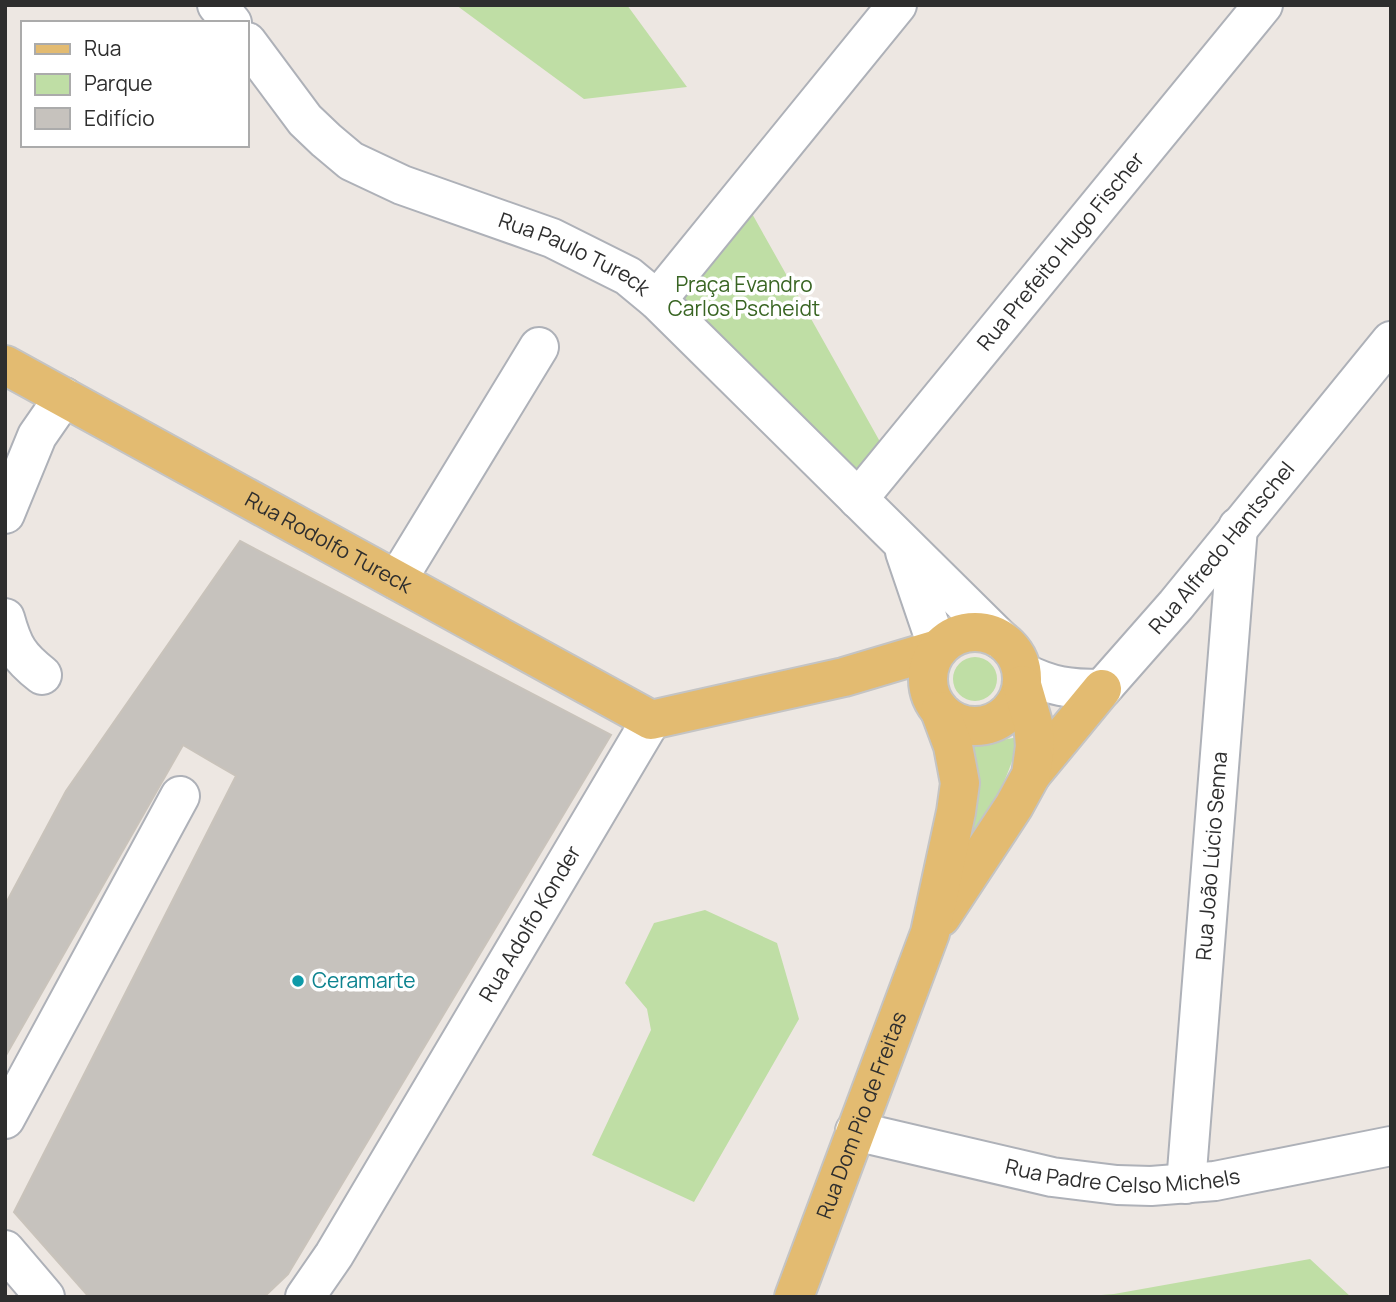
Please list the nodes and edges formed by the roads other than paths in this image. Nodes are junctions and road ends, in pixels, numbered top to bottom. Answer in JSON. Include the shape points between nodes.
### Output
{"nodes":[{"id":1,"x":216,"y":5,"type":"edge"},
{"id":2,"x":897,"y":5,"type":"edge"},
{"id":3,"x":1263,"y":5,"type":"edge"},
{"id":4,"x":230,"y":21,"type":"edge"},
{"id":5,"x":248,"y":43,"type":"edge"},
{"id":6,"x":657,"y":300,"type":"junction"},
{"id":7,"x":1391,"y":341,"type":"edge"},
{"id":8,"x":539,"y":347,"type":"dead end"},
{"id":9,"x":5,"y":365,"type":"edge"},
{"id":10,"x":64,"y":397,"type":"junction"},
{"id":11,"x":858,"y":499,"type":"junction"},
{"id":12,"x":5,"y":514,"type":"edge"},
{"id":13,"x":1238,"y":527,"type":"junction"},
{"id":14,"x":902,"y":543,"type":"junction"},
{"id":15,"x":397,"y":580,"type":"junction"},
{"id":16,"x":1177,"y":605,"type":"junction"},
{"id":17,"x":5,"y":618,"type":"edge"},
{"id":18,"x":1000,"y":639,"type":"junction"},
{"id":19,"x":1228,"y":648,"type":"junction"},
{"id":20,"x":938,"y":649,"type":"junction"},
{"id":21,"x":43,"y":675,"type":"dead end"},
{"id":22,"x":845,"y":677,"type":"junction"},
{"id":23,"x":1022,"y":679,"type":"junction"},
{"id":24,"x":1102,"y":689,"type":"junction"},
{"id":25,"x":935,"y":703,"type":"junction"},
{"id":26,"x":650,"y":720,"type":"junction"},
{"id":27,"x":1031,"y":775,"type":"junction"},
{"id":28,"x":180,"y":796,"type":"dead end"},
{"id":29,"x":930,"y":933,"type":"junction"},
{"id":30,"x":5,"y":1119,"type":"edge"},
{"id":31,"x":855,"y":1131,"type":"junction"},
{"id":32,"x":1391,"y":1146,"type":"edge"},
{"id":33,"x":1186,"y":1184,"type":"junction"},
{"id":34,"x":5,"y":1250,"type":"edge"},
{"id":35,"x":45,"y":1297,"type":"edge"},
{"id":36,"x":305,"y":1297,"type":"edge"},
{"id":37,"x":794,"y":1297,"type":"edge"}],
"edges":[{"from":1,"to":4,"type":"street"},
{"from":2,"to":6,"type":"street"},
{"from":3,"to":11,"type":"street","name":"Rua Prefeito Hugo Fischer"},
{"from":5,"to":6,"type":"street","name":"Rua Paulo Tureck","via":[[305,120],[351,161],[402,186],[552,238],[628,276]]},
{"from":6,"to":11,"type":"street","name":"Rua Paulo Tureck"},
{"from":7,"to":13,"type":"street","name":"Rua Alfredo Hantschel"},
{"from":8,"to":15,"type":"street"},
{"from":9,"to":10,"type":"main road","name":"Rua Rodolfo Tureck"},
{"from":10,"to":12,"type":"street","via":[[37,436]]},
{"from":10,"to":15,"type":"main road","name":"Rua Rodolfo Tureck"},
{"from":11,"to":14,"type":"street","name":"Rua Paulo Tureck"},
{"from":13,"to":16,"type":"street","name":"Rua Alfredo Hantschel"},
{"from":13,"to":19,"type":"street","name":"Rua João Lúcio Senna"},
{"from":14,"to":18,"type":"street","name":"Rua Paulo Tureck"},
{"from":14,"to":20,"type":"street","name":"Rua Paulo Tureck"},
{"from":15,"to":26,"type":"main road","name":"Rua Rodolfo Tureck"},
{"from":16,"to":19,"type":"street","via":[[1212,629]]},
{"from":16,"to":24,"type":"street","name":"Rua Alfredo Hantschel"},
{"from":17,"to":21,"type":"street","via":[[22,660]]},
{"from":18,"to":20,"type":"main road","via":[[988,633],[960,634]]},
{"from":18,"to":23,"type":"main road","via":[[1018,659]]},
{"from":19,"to":33,"type":"street","name":"Rua João Lúcio Senna"},
{"from":20,"to":22,"type":"main road"},
{"from":20,"to":25,"type":"main road","via":[[927,679]]},
{"from":22,"to":25,"type":"main road"},
{"from":22,"to":26,"type":"main road"},
{"from":23,"to":24,"type":"street","via":[[1065,689]]},
{"from":23,"to":25,"type":"main road","via":[[1018,700],[1009,713],[982,727],[952,721]]},
{"from":23,"to":27,"type":"main road","name":"Rua Dom Pio de Freitas","via":[[1033,723]]},
{"from":24,"to":27,"type":"main road"},
{"from":25,"to":29,"type":"main road","name":"Rua Dom Pio de Freitas","via":[[953,746],[960,783]]},
{"from":26,"to":36,"type":"street","name":"Rua Adolfo Konder"},
{"from":27,"to":29,"type":"main road","name":"Rua Dom Pio de Freitas"},
{"from":28,"to":30,"type":"street"},
{"from":29,"to":31,"type":"main road","name":"Rua Dom Pio de Freitas"},
{"from":31,"to":33,"type":"street","name":"Rua Padre Celso Michels","via":[[1052,1177],[1117,1185]]},
{"from":31,"to":37,"type":"main road","name":"Rua Dom Pio de Freitas"},
{"from":32,"to":33,"type":"street","name":"Rua Padre Celso Michels"},
{"from":34,"to":35,"type":"street"}]}
